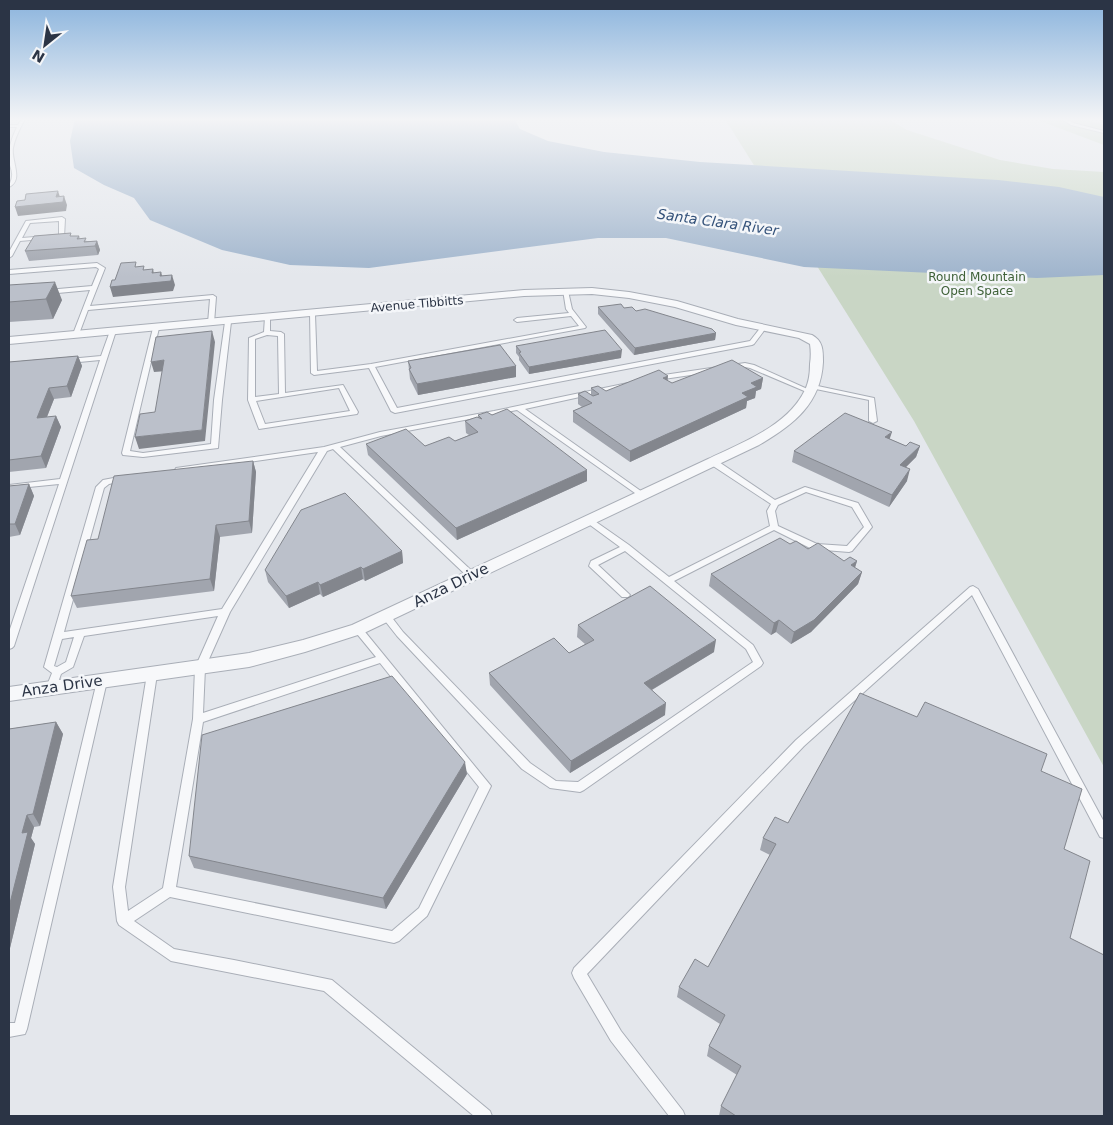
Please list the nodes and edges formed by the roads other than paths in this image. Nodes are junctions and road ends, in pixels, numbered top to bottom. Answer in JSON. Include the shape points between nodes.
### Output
{"nodes":[{"id":1,"x":14,"y":172,"type":"edge"},
{"id":2,"x":9,"y":186,"type":"edge"},
{"id":3,"x":18,"y":240,"type":"junction"},
{"id":4,"x":9,"y":256,"type":"edge"},
{"id":5,"x":9,"y":272,"type":"edge"},
{"id":6,"x":94,"y":288,"type":"junction"},
{"id":7,"x":565,"y":291,"type":"junction"},
{"id":8,"x":37,"y":293,"type":"edge"},
{"id":9,"x":86,"y":308,"type":"junction"},
{"id":10,"x":312,"y":314,"type":"junction"},
{"id":11,"x":573,"y":314,"type":"junction"},
{"id":12,"x":267,"y":318,"type":"junction"},
{"id":13,"x":517,"y":320,"type":"dead end"},
{"id":14,"x":228,"y":322,"type":"junction"},
{"id":15,"x":211,"y":323,"type":"junction"},
{"id":16,"x":156,"y":328,"type":"junction"},
{"id":17,"x":763,"y":328,"type":"junction"},
{"id":18,"x":113,"y":331,"type":"junction"},
{"id":19,"x":266,"y":333,"type":"junction"},
{"id":20,"x":76,"y":334,"type":"junction"},
{"id":21,"x":9,"y":340,"type":"edge"},
{"id":22,"x":817,"y":345,"type":"joint"},
{"id":23,"x":104,"y":358,"type":"junction"},
{"id":24,"x":56,"y":362,"type":"edge"},
{"id":25,"x":371,"y":366,"type":"junction"},
{"id":26,"x":649,"y":380,"type":"edge"},
{"id":27,"x":640,"y":382,"type":"edge"},
{"id":28,"x":812,"y":390,"type":"junction"},
{"id":29,"x":282,"y":395,"type":"junction"},
{"id":30,"x":252,"y":400,"type":"junction"},
{"id":31,"x":519,"y":408,"type":"junction"},
{"id":32,"x":872,"y":421,"type":"dead end"},
{"id":33,"x":334,"y":446,"type":"junction"},
{"id":34,"x":324,"y":449,"type":"junction"},
{"id":35,"x":713,"y":462,"type":"junction"},
{"id":36,"x":172,"y":471,"type":"edge"},
{"id":37,"x":135,"y":476,"type":"edge"},
{"id":38,"x":64,"y":481,"type":"junction"},
{"id":39,"x":9,"y":487,"type":"edge"},
{"id":40,"x":642,"y":496,"type":"junction"},
{"id":41,"x":775,"y":503,"type":"junction"},
{"id":42,"x":588,"y":520,"type":"junction"},
{"id":43,"x":774,"y":527,"type":"junction"},
{"id":44,"x":626,"y":547,"type":"junction"},
{"id":45,"x":471,"y":575,"type":"junction"},
{"id":46,"x":668,"y":580,"type":"junction"},
{"id":47,"x":625,"y":595,"type":"dead end"},
{"id":48,"x":225,"y":612,"type":"junction"},
{"id":49,"x":388,"y":616,"type":"junction"},
{"id":50,"x":358,"y":629,"type":"junction"},
{"id":51,"x":80,"y":632,"type":"junction"},
{"id":52,"x":58,"y":636,"type":"junction"},
{"id":53,"x":9,"y":646,"type":"edge"},
{"id":54,"x":382,"y":659,"type":"junction"},
{"id":55,"x":200,"y":668,"type":"junction"},
{"id":56,"x":57,"y":672,"type":"junction"},
{"id":57,"x":152,"y":674,"type":"junction"},
{"id":58,"x":102,"y":681,"type":"junction"},
{"id":59,"x":51,"y":688,"type":"junction"},
{"id":60,"x":9,"y":694,"type":"edge"},
{"id":61,"x":198,"y":719,"type":"junction"},
{"id":62,"x":1104,"y":833,"type":"edge"},
{"id":63,"x":168,"y":891,"type":"junction"},
{"id":64,"x":123,"y":921,"type":"junction"},
{"id":65,"x":9,"y":1030,"type":"edge"},
{"id":66,"x":485,"y":1116,"type":"edge"},
{"id":67,"x":678,"y":1116,"type":"edge"}],
"edges":[{"from":1,"to":2,"type":"lane"},
{"from":3,"to":3,"type":"lane","via":[[28,222],[62,219],[62,236]]},
{"from":3,"to":4,"type":"lane"},
{"from":5,"to":6,"type":"lane","via":[[97,265],[102,268]]},
{"from":6,"to":8,"type":"lane"},
{"from":6,"to":9,"type":"lane"},
{"from":7,"to":10,"type":"street","name":"Avenue Tibbitts"},
{"from":7,"to":11,"type":"lane"},
{"from":7,"to":17,"type":"street","name":"Avenue Tibbitts","via":[[629,295],[677,304]]},
{"from":9,"to":15,"type":"lane","via":[[212,297]]},
{"from":9,"to":20,"type":"lane"},
{"from":10,"to":12,"type":"street","name":"Avenue Tibbitts"},
{"from":10,"to":25,"type":"lane","via":[[314,373]]},
{"from":11,"to":13,"type":"lane"},
{"from":11,"to":25,"type":"lane","via":[[583,327]]},
{"from":12,"to":14,"type":"street","name":"Avenue Tibbitts"},
{"from":12,"to":19,"type":"lane"},
{"from":14,"to":15,"type":"street","name":"Avenue Tibbitts"},
{"from":14,"to":16,"type":"lane","via":[[215,446],[143,455],[126,452]]},
{"from":15,"to":16,"type":"street","name":"Avenue Tibbitts"},
{"from":16,"to":18,"type":"street","name":"Avenue Tibbitts"},
{"from":17,"to":22,"type":"street","name":"Avenue Tibbitts","via":[[802,335]]},
{"from":17,"to":25,"type":"lane","via":[[752,343],[395,411]]},
{"from":18,"to":20,"type":"street","name":"Avenue Tibbitts"},
{"from":18,"to":23,"type":"lane"},
{"from":19,"to":29,"type":"lane","via":[[280,334]]},
{"from":19,"to":30,"type":"lane","via":[[252,338]]},
{"from":20,"to":21,"type":"street","name":"Avenue Tibbitts"},
{"from":22,"to":28,"type":"street","name":"Anza Drive"},
{"from":23,"to":24,"type":"lane"},
{"from":23,"to":38,"type":"lane"},
{"from":26,"to":28,"type":"lane","via":[[744,365]]},
{"from":27,"to":31,"type":"lane"},
{"from":28,"to":32,"type":"lane","via":[[872,399]]},
{"from":28,"to":35,"type":"street","name":"Anza Drive","via":[[796,412],[771,432]]},
{"from":29,"to":30,"type":"lane"},
{"from":29,"to":30,"type":"lane","via":[[341,386],[354,412],[262,427]]},
{"from":31,"to":33,"type":"lane"},
{"from":31,"to":40,"type":"lane"},
{"from":33,"to":34,"type":"lane"},
{"from":33,"to":45,"type":"lane"},
{"from":34,"to":36,"type":"lane"},
{"from":34,"to":48,"type":"lane"},
{"from":35,"to":40,"type":"street","name":"Anza Drive"},
{"from":35,"to":41,"type":"lane"},
{"from":37,"to":52,"type":"lane","via":[[106,482],[100,487]]},
{"from":38,"to":39,"type":"lane"},
{"from":38,"to":53,"type":"lane"},
{"from":40,"to":42,"type":"street","name":"Anza Drive"},
{"from":41,"to":43,"type":"lane","via":[[770,511]]},
{"from":41,"to":43,"type":"lane","via":[[805,489],[855,505],[868,527],[849,549],[815,547]]},
{"from":42,"to":44,"type":"lane"},
{"from":42,"to":45,"type":"street","name":"Anza Drive"},
{"from":43,"to":46,"type":"lane"},
{"from":44,"to":46,"type":"lane"},
{"from":44,"to":47,"type":"lane","via":[[593,566]]},
{"from":45,"to":49,"type":"street","name":"Anza Drive"},
{"from":46,"to":49,"type":"lane","via":[[750,647],[758,662],[580,787],[554,785],[526,766],[400,634]]},
{"from":48,"to":51,"type":"lane"},
{"from":48,"to":55,"type":"lane"},
{"from":49,"to":50,"type":"street","name":"Anza Drive"},
{"from":50,"to":54,"type":"lane"},
{"from":50,"to":55,"type":"street","name":"Anza Drive","via":[[249,660]]},
{"from":51,"to":52,"type":"lane"},
{"from":51,"to":56,"type":"lane","via":[[70,664]]},
{"from":52,"to":56,"type":"lane","via":[[49,667]]},
{"from":54,"to":61,"type":"lane"},
{"from":54,"to":63,"type":"lane","via":[[485,786],[423,912],[394,936]]},
{"from":55,"to":57,"type":"street","name":"Anza Drive"},
{"from":55,"to":61,"type":"lane"},
{"from":56,"to":59,"type":"lane"},
{"from":57,"to":58,"type":"street","name":"Anza Drive"},
{"from":57,"to":64,"type":"lane","via":[[119,887]]},
{"from":58,"to":59,"type":"street","name":"Anza Drive"},
{"from":58,"to":65,"type":"lane","via":[[20,1029]]},
{"from":59,"to":60,"type":"street","name":"Anza Drive"},
{"from":61,"to":63,"type":"lane"},
{"from":62,"to":67,"type":"lane","via":[[973,589],[800,743],[578,973],[616,1036]]},
{"from":63,"to":64,"type":"lane"},
{"from":64,"to":66,"type":"lane","via":[[171,955],[327,985]]}]}
